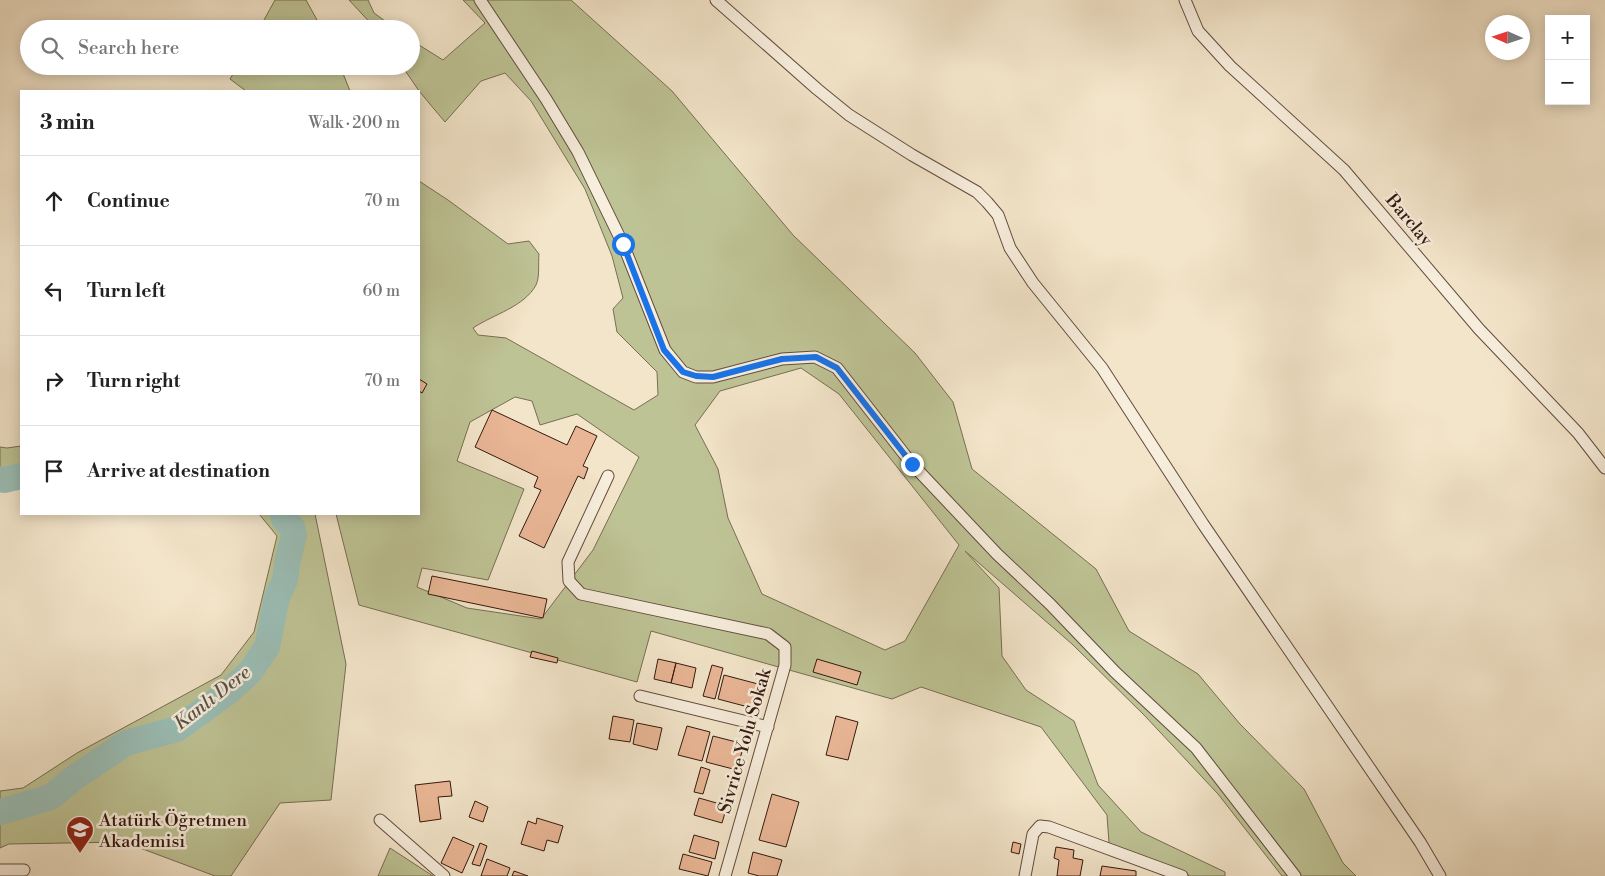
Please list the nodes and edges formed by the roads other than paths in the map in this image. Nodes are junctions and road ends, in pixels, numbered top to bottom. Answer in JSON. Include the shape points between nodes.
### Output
{"nodes":[{"id":1,"x":480,"y":0,"type":"edge"},
{"id":2,"x":716,"y":0,"type":"edge"},
{"id":3,"x":1184,"y":0,"type":"edge"},
{"id":4,"x":1605,"y":468,"type":"edge"},
{"id":5,"x":608,"y":476,"type":"dead end"},
{"id":6,"x":640,"y":696,"type":"dead end"},
{"id":7,"x":768,"y":727,"type":"junction"},
{"id":8,"x":380,"y":820,"type":"dead end"},
{"id":9,"x":0,"y":870,"type":"edge"},
{"id":10,"x":24,"y":870,"type":"dead end"},
{"id":11,"x":1162,"y":872,"type":"edge"},
{"id":12,"x":444,"y":876,"type":"edge"},
{"id":13,"x":725,"y":876,"type":"edge"},
{"id":14,"x":1025,"y":876,"type":"edge"},
{"id":15,"x":1182,"y":876,"type":"edge"},
{"id":16,"x":1295,"y":876,"type":"edge"},
{"id":17,"x":1440,"y":876,"type":"edge"}],
"edges":[{"from":1,"to":16,"type":"street","via":[[578,152],[623,244],[664,350],[683,372],[713,377],[782,359],[816,357],[837,368],[912,464],[997,554],[1196,748]]},
{"from":2,"to":17,"type":"street","via":[[849,115],[977,192],[998,215],[1010,248],[1102,368]]},
{"from":3,"to":4,"type":"street","name":"Barclay","via":[[1198,31],[1230,66],[1344,170],[1479,330],[1578,433]]},
{"from":5,"to":7,"type":"street","name":"Sivrice Yolu Sokak","via":[[568,562],[569,581],[581,594],[768,634],[785,647],[785,665]]},
{"from":6,"to":7,"type":"street"},
{"from":7,"to":13,"type":"street","name":"Sivrice Yolu Sokak"},
{"from":8,"to":12,"type":"street"},
{"from":9,"to":10,"type":"street"},
{"from":11,"to":14,"type":"street","via":[[1050,827],[1040,826],[1033,834]]},
{"from":11,"to":15,"type":"street"}]}
